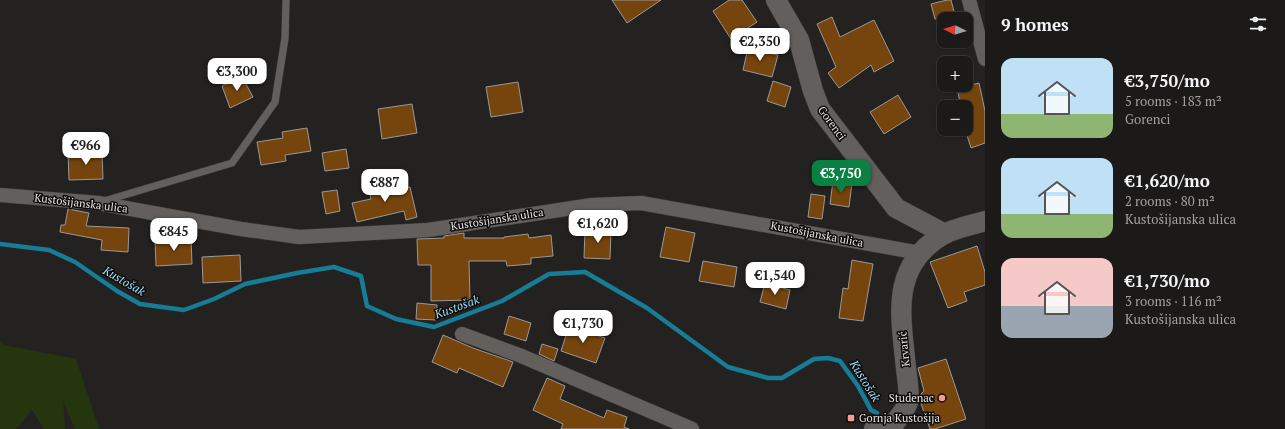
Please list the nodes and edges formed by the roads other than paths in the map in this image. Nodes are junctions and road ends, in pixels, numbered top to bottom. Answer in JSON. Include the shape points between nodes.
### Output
{"nodes":[{"id":1,"x":286,"y":0,"type":"edge"},
{"id":2,"x":776,"y":0,"type":"edge"},
{"id":3,"x":969,"y":0,"type":"edge"},
{"id":4,"x":985,"y":59,"type":"edge"},
{"id":5,"x":0,"y":195,"type":"edge"},
{"id":6,"x":98,"y":203,"type":"junction"},
{"id":7,"x":985,"y":221,"type":"edge"},
{"id":8,"x":945,"y":234,"type":"junction"},
{"id":9,"x":920,"y":253,"type":"junction"},
{"id":10,"x":462,"y":334,"type":"dead end"},
{"id":11,"x":894,"y":427,"type":"edge"},
{"id":12,"x":692,"y":429,"type":"edge"},
{"id":13,"x":874,"y":429,"type":"edge"}],
"edges":[{"from":1,"to":6,"type":"lane","via":[[285,38],[275,102],[232,162]]},
{"from":2,"to":8,"type":"street","name":"Gorenci","via":[[799,40],[812,91],[820,110],[896,208]]},
{"from":3,"to":4,"type":"street"},
{"from":5,"to":6,"type":"street","name":"Kustošijanska ulica"},
{"from":6,"to":9,"type":"street","name":"Kustošijanska ulica","via":[[233,228],[300,237],[428,230],[592,205],[641,202]]},
{"from":7,"to":8,"type":"street"},
{"from":8,"to":9,"type":"street"},
{"from":9,"to":11,"type":"street","name":"Krvarić","via":[[906,280],[901,298],[900,319],[908,402]]},
{"from":10,"to":12,"type":"street","via":[[519,355]]},
{"from":11,"to":13,"type":"street","name":"Krvarić"}]}
